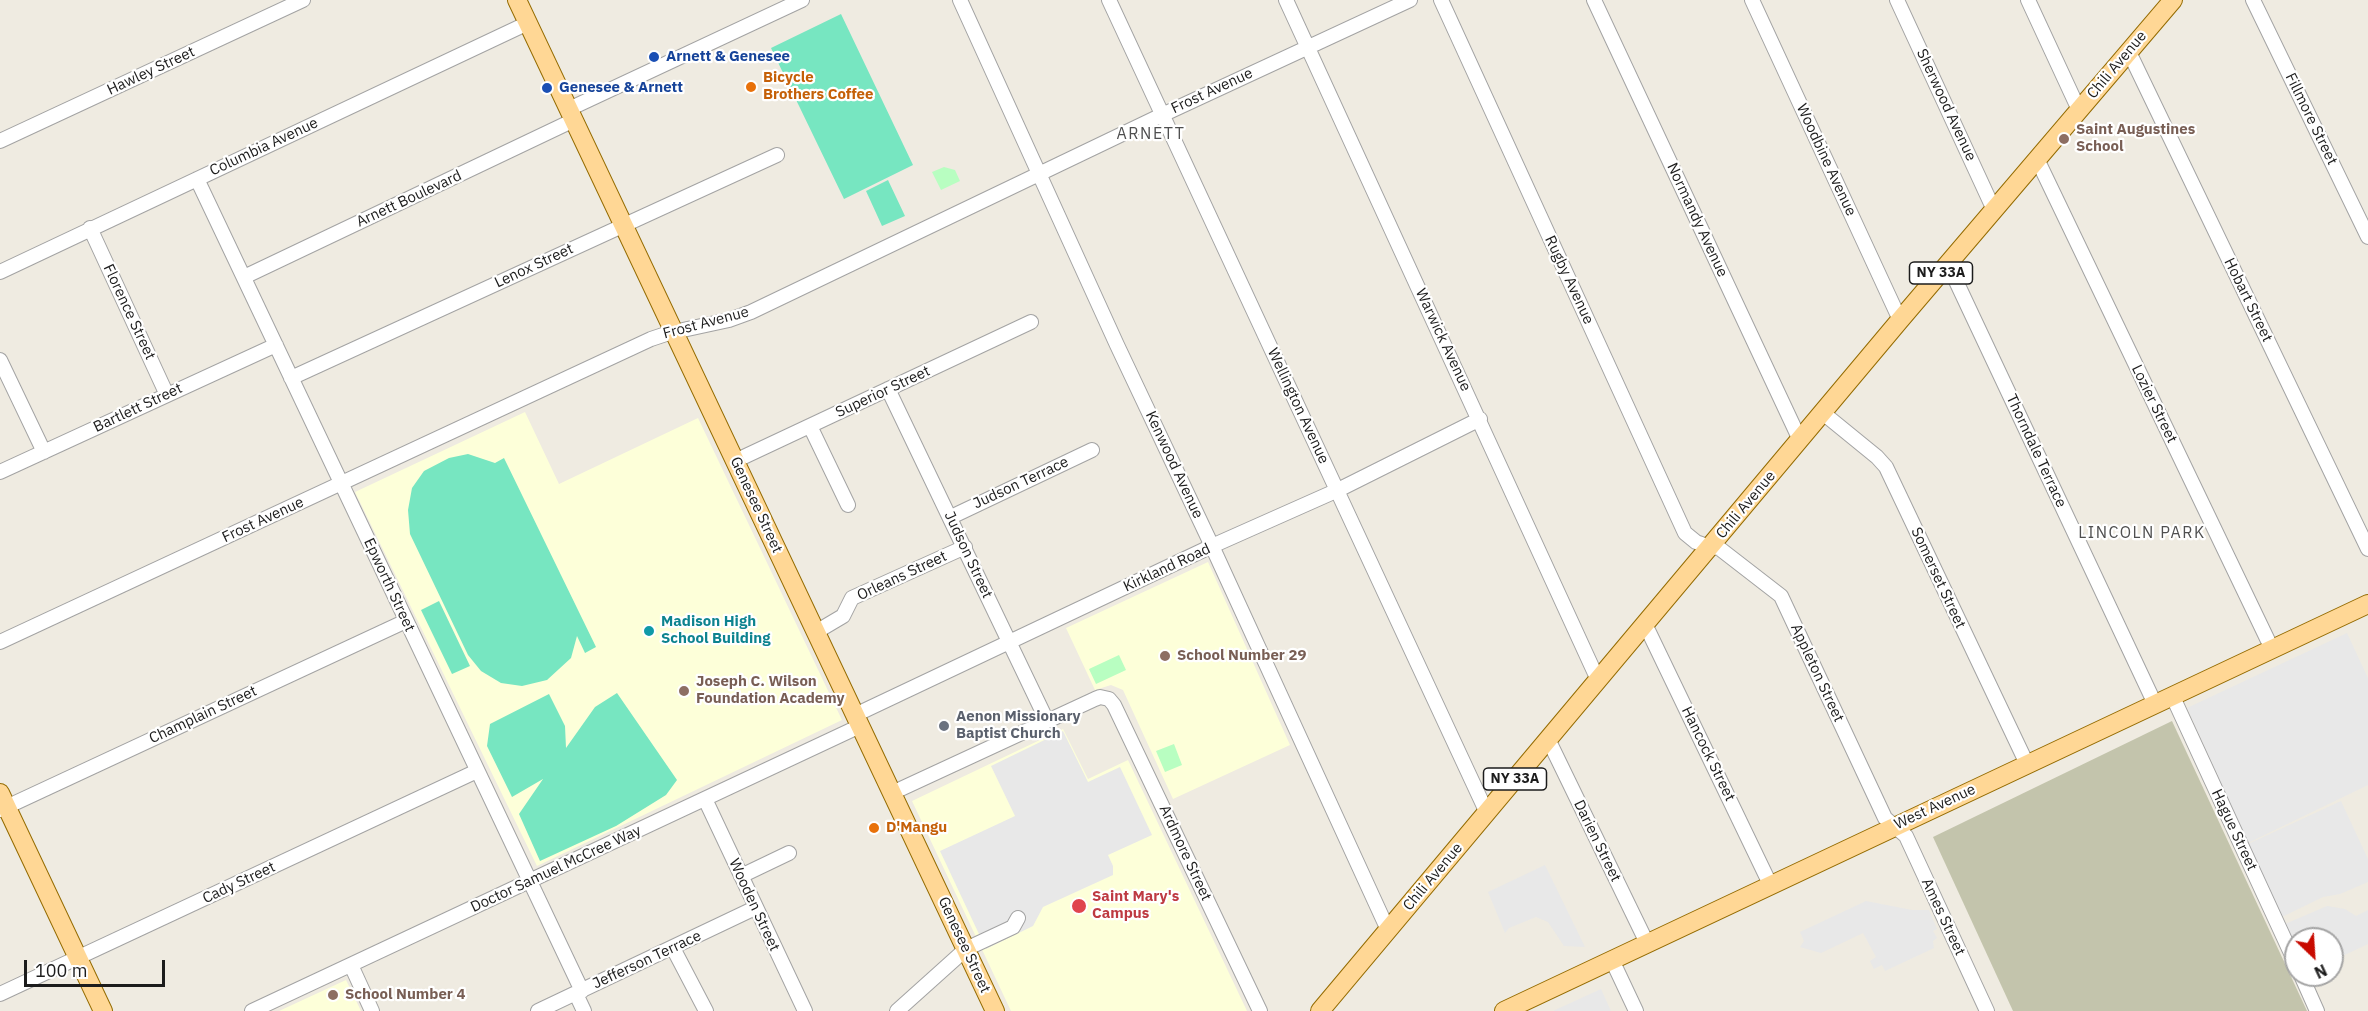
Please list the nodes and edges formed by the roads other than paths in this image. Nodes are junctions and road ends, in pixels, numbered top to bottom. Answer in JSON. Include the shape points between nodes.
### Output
{"nodes":[{"id":1,"x":303,"y":0,"type":"edge"},
{"id":2,"x":517,"y":0,"type":"edge"},
{"id":3,"x":802,"y":0,"type":"edge"},
{"id":4,"x":960,"y":0,"type":"edge"},
{"id":5,"x":1109,"y":0,"type":"edge"},
{"id":6,"x":1286,"y":0,"type":"edge"},
{"id":7,"x":1410,"y":0,"type":"edge"},
{"id":8,"x":1441,"y":0,"type":"edge"},
{"id":9,"x":1594,"y":0,"type":"edge"},
{"id":10,"x":1752,"y":0,"type":"edge"},
{"id":11,"x":1897,"y":0,"type":"edge"},
{"id":12,"x":2028,"y":0,"type":"edge"},
{"id":13,"x":2173,"y":0,"type":"edge"},
{"id":14,"x":2253,"y":0,"type":"edge"},
{"id":15,"x":528,"y":23,"type":"junction"},
{"id":16,"x":1308,"y":47,"type":"junction"},
{"id":17,"x":2128,"y":52,"type":"junction"},
{"id":18,"x":2079,"y":110,"type":"junction"},
{"id":19,"x":571,"y":114,"type":"junction"},
{"id":20,"x":1162,"y":115,"type":"junction"},
{"id":21,"x":0,"y":141,"type":"edge"},
{"id":22,"x":777,"y":155,"type":"dead end"},
{"id":23,"x":2037,"y":159,"type":"junction"},
{"id":24,"x":1040,"y":174,"type":"junction"},
{"id":25,"x":197,"y":179,"type":"junction"},
{"id":26,"x":1994,"y":210,"type":"junction"},
{"id":27,"x":624,"y":225,"type":"junction"},
{"id":28,"x":90,"y":228,"type":"junction"},
{"id":29,"x":2368,"y":237,"type":"edge"},
{"id":30,"x":1948,"y":264,"type":"junction"},
{"id":31,"x":0,"y":272,"type":"edge"},
{"id":32,"x":244,"y":277,"type":"junction"},
{"id":33,"x":1900,"y":320,"type":"junction"},
{"id":34,"x":1031,"y":322,"type":"dead end"},
{"id":35,"x":674,"y":332,"type":"junction"},
{"id":36,"x":276,"y":345,"type":"junction"},
{"id":37,"x":0,"y":360,"type":"edge"},
{"id":38,"x":291,"y":378,"type":"junction"},
{"id":39,"x":888,"y":389,"type":"junction"},
{"id":40,"x":167,"y":395,"type":"junction"},
{"id":41,"x":1823,"y":413,"type":"junction"},
{"id":42,"x":1480,"y":419,"type":"junction"},
{"id":43,"x":810,"y":426,"type":"junction"},
{"id":44,"x":1800,"y":440,"type":"junction"},
{"id":45,"x":1092,"y":450,"type":"dead end"},
{"id":46,"x":44,"y":452,"type":"junction"},
{"id":47,"x":735,"y":461,"type":"junction"},
{"id":48,"x":0,"y":472,"type":"edge"},
{"id":49,"x":341,"y":484,"type":"junction"},
{"id":50,"x":1338,"y":490,"type":"junction"},
{"id":51,"x":848,"y":505,"type":"dead end"},
{"id":52,"x":951,"y":517,"type":"junction"},
{"id":53,"x":1212,"y":546,"type":"junction"},
{"id":54,"x":965,"y":547,"type":"junction"},
{"id":55,"x":1710,"y":548,"type":"junction"},
{"id":56,"x":2368,"y":549,"type":"edge"},
{"id":57,"x":2368,"y":604,"type":"edge"},
{"id":58,"x":406,"y":621,"type":"junction"},
{"id":59,"x":1645,"y":624,"type":"junction"},
{"id":60,"x":816,"y":633,"type":"junction"},
{"id":61,"x":0,"y":642,"type":"edge"},
{"id":62,"x":1009,"y":642,"type":"junction"},
{"id":63,"x":2272,"y":649,"type":"junction"},
{"id":64,"x":1598,"y":680,"type":"junction"},
{"id":65,"x":2172,"y":695,"type":"junction"},
{"id":66,"x":2155,"y":704,"type":"junction"},
{"id":67,"x":857,"y":720,"type":"junction"},
{"id":68,"x":1047,"y":721,"type":"junction"},
{"id":69,"x":1548,"y":739,"type":"junction"},
{"id":70,"x":2027,"y":764,"type":"junction"},
{"id":71,"x":477,"y":771,"type":"junction"},
{"id":72,"x":891,"y":792,"type":"junction"},
{"id":73,"x":705,"y":799,"type":"junction"},
{"id":74,"x":2,"y":803,"type":"edge"},
{"id":75,"x":1487,"y":813,"type":"junction"},
{"id":76,"x":1895,"y":826,"type":"junction"},
{"id":77,"x":789,"y":853,"type":"dead end"},
{"id":78,"x":741,"y":876,"type":"junction"},
{"id":79,"x":530,"y":881,"type":"junction"},
{"id":80,"x":1770,"y":884,"type":"junction"},
{"id":81,"x":755,"y":908,"type":"junction"},
{"id":82,"x":1018,"y":918,"type":"dead end"},
{"id":83,"x":1388,"y":930,"type":"junction"},
{"id":84,"x":2284,"y":938,"type":"edge"},
{"id":85,"x":1647,"y":943,"type":"junction"},
{"id":86,"x":673,"y":948,"type":"junction"},
{"id":87,"x":966,"y":950,"type":"junction"},
{"id":88,"x":78,"y":958,"type":"junction"},
{"id":89,"x":1612,"y":960,"type":"junction"},
{"id":90,"x":351,"y":965,"type":"junction"},
{"id":91,"x":2306,"y":987,"type":"edge"},
{"id":92,"x":579,"y":992,"type":"junction"},
{"id":93,"x":0,"y":994,"type":"edge"},
{"id":94,"x":1512,"y":1009,"type":"edge"},
{"id":95,"x":103,"y":1011,"type":"edge"},
{"id":96,"x":252,"y":1011,"type":"edge"},
{"id":97,"x":372,"y":1011,"type":"edge"},
{"id":98,"x":538,"y":1011,"type":"edge"},
{"id":99,"x":584,"y":1011,"type":"edge"},
{"id":100,"x":706,"y":1011,"type":"edge"},
{"id":101,"x":805,"y":1011,"type":"edge"},
{"id":102,"x":897,"y":1011,"type":"edge"},
{"id":103,"x":995,"y":1011,"type":"edge"},
{"id":104,"x":1260,"y":1011,"type":"edge"},
{"id":105,"x":1320,"y":1011,"type":"edge"},
{"id":106,"x":1636,"y":1011,"type":"edge"},
{"id":107,"x":1987,"y":1011,"type":"edge"},
{"id":108,"x":2317,"y":1011,"type":"edge"}],
"edges":[{"from":1,"to":21,"type":"street","name":"Hawley Street"},
{"from":2,"to":15,"type":"main road","name":"Genesee Street"},
{"from":3,"to":19,"type":"street","name":"Arnett Boulevard"},
{"from":4,"to":24,"type":"street","name":"Kenwood Avenue"},
{"from":5,"to":20,"type":"street","name":"Wellington Avenue"},
{"from":6,"to":16,"type":"street","name":"Warwick Avenue"},
{"from":7,"to":16,"type":"street","name":"Frost Avenue"},
{"from":8,"to":55,"type":"street","name":"Rugby Avenue","via":[[1685,533]]},
{"from":9,"to":44,"type":"street","name":"Normandy Avenue"},
{"from":10,"to":33,"type":"street","name":"Woodbine Avenue"},
{"from":11,"to":26,"type":"street","name":"Sherwood Avenue"},
{"from":12,"to":18,"type":"street"},
{"from":13,"to":17,"type":"main road","name":"Chili Avenue","number":"NY 33A"},
{"from":14,"to":29,"type":"street","name":"Fillmore Street"},
{"from":15,"to":19,"type":"main road","name":"Genesee Street"},
{"from":15,"to":25,"type":"street","name":"Columbia Avenue"},
{"from":16,"to":20,"type":"street","name":"Frost Avenue"},
{"from":16,"to":42,"type":"street","name":"Warwick Avenue"},
{"from":17,"to":18,"type":"main road","name":"Chili Avenue","number":"NY 33A"},
{"from":17,"to":56,"type":"street","name":"Hobart Street"},
{"from":18,"to":23,"type":"main road","name":"Chili Avenue","number":"NY 33A"},
{"from":19,"to":27,"type":"main road","name":"Genesee Street"},
{"from":19,"to":32,"type":"street","name":"Arnett Boulevard"},
{"from":20,"to":24,"type":"street","name":"Frost Avenue"},
{"from":20,"to":50,"type":"street","name":"Wellington Avenue"},
{"from":22,"to":27,"type":"street","name":"Lenox Street"},
{"from":23,"to":26,"type":"main road","name":"Chili Avenue","number":"NY 33A"},
{"from":23,"to":63,"type":"street","name":"Lozier Street"},
{"from":24,"to":35,"type":"street","name":"Frost Avenue","via":[[751,312]]},
{"from":24,"to":53,"type":"street","name":"Kenwood Avenue"},
{"from":25,"to":28,"type":"street","name":"Columbia Avenue"},
{"from":25,"to":32,"type":"street","name":"Epworth Street"},
{"from":26,"to":30,"type":"main road","name":"Chili Avenue","number":"NY 33A"},
{"from":27,"to":35,"type":"main road","name":"Genesee Street"},
{"from":27,"to":38,"type":"street","name":"Lenox Street"},
{"from":28,"to":31,"type":"street","name":"Columbia Avenue"},
{"from":28,"to":40,"type":"street","name":"Florence Street"},
{"from":30,"to":33,"type":"main road","name":"Chili Avenue","number":"NY 33A"},
{"from":30,"to":66,"type":"street","name":"Thorndale Terrace"},
{"from":32,"to":36,"type":"street","name":"Epworth Street"},
{"from":33,"to":41,"type":"main road","name":"Chili Avenue","number":"NY 33A"},
{"from":34,"to":39,"type":"street","name":"Superior Street"},
{"from":35,"to":47,"type":"main road","name":"Genesee Street"},
{"from":35,"to":49,"type":"street","name":"Frost Avenue","via":[[651,339]]},
{"from":36,"to":38,"type":"street","name":"Epworth Street"},
{"from":36,"to":40,"type":"street","name":"Bartlett Street"},
{"from":37,"to":46,"type":"street"},
{"from":38,"to":49,"type":"street","name":"Epworth Street"},
{"from":39,"to":43,"type":"street","name":"Superior Street"},
{"from":39,"to":52,"type":"street","name":"Judson Street"},
{"from":40,"to":46,"type":"street","name":"Bartlett Street"},
{"from":41,"to":44,"type":"main road","name":"Chili Avenue","number":"NY 33A"},
{"from":41,"to":70,"type":"street","name":"Somerset Street","via":[[1886,467]]},
{"from":42,"to":50,"type":"street","name":"Kirkland Road"},
{"from":42,"to":64,"type":"street","name":"Warwick Avenue"},
{"from":43,"to":47,"type":"street","name":"Superior Street"},
{"from":43,"to":51,"type":"street"},
{"from":44,"to":55,"type":"main road","name":"Chili Avenue","number":"NY 33A"},
{"from":45,"to":52,"type":"street","name":"Judson Terrace"},
{"from":46,"to":48,"type":"street","name":"Bartlett Street"},
{"from":47,"to":60,"type":"main road","name":"Genesee Street"},
{"from":49,"to":58,"type":"street","name":"Epworth Street"},
{"from":49,"to":61,"type":"street","name":"Frost Avenue"},
{"from":50,"to":53,"type":"street","name":"Kirkland Road"},
{"from":50,"to":75,"type":"street","name":"Wellington Avenue"},
{"from":52,"to":54,"type":"street","name":"Judson Street"},
{"from":53,"to":62,"type":"street","name":"Kirkland Road"},
{"from":53,"to":83,"type":"street","name":"Kenwood Avenue"},
{"from":54,"to":60,"type":"street","name":"Orleans Street","via":[[852,598],[843,616]]},
{"from":54,"to":62,"type":"street","name":"Judson Street"},
{"from":55,"to":59,"type":"main road","name":"Chili Avenue","number":"NY 33A"},
{"from":55,"to":76,"type":"street","name":"Appleton Street","via":[[1719,548],[1781,596],[1885,818]]},
{"from":57,"to":63,"type":"main road","name":"West Avenue"},
{"from":58,"to":71,"type":"street","name":"Epworth Street"},
{"from":58,"to":74,"type":"street","name":"Champlain Street"},
{"from":59,"to":64,"type":"main road","name":"Chili Avenue","number":"NY 33A"},
{"from":59,"to":80,"type":"street","name":"Hancock Street"},
{"from":60,"to":67,"type":"main road","name":"Genesee Street"},
{"from":62,"to":67,"type":"street","name":"Kirkland Road"},
{"from":62,"to":68,"type":"street","name":"Judson Street"},
{"from":63,"to":65,"type":"main road","name":"West Avenue"},
{"from":64,"to":69,"type":"main road","name":"Chili Avenue","number":"NY 33A"},
{"from":65,"to":66,"type":"main road","name":"West Avenue"},
{"from":65,"to":84,"type":"street","name":"Hague Street"},
{"from":66,"to":70,"type":"main road","name":"West Avenue"},
{"from":67,"to":72,"type":"main road","name":"Genesee Street"},
{"from":67,"to":73,"type":"street","name":"Doctor Samuel McCree Way"},
{"from":68,"to":72,"type":"street"},
{"from":68,"to":104,"type":"street","name":"Ardmore Street","via":[[1095,699],[1106,697],[1114,705]]},
{"from":69,"to":75,"type":"main road","name":"Chili Avenue","number":"NY 33A"},
{"from":69,"to":85,"type":"street","name":"Darien Street"},
{"from":70,"to":76,"type":"main road","name":"West Avenue"},
{"from":71,"to":79,"type":"street","name":"Epworth Street"},
{"from":71,"to":88,"type":"street","name":"Cady Street"},
{"from":72,"to":87,"type":"main road","name":"Genesee Street"},
{"from":73,"to":78,"type":"street","name":"Wooden Street"},
{"from":73,"to":79,"type":"street","name":"Doctor Samuel McCree Way"},
{"from":74,"to":88,"type":"main road"},
{"from":75,"to":83,"type":"main road","name":"Chili Avenue","number":"NY 33A"},
{"from":76,"to":80,"type":"main road","name":"West Avenue"},
{"from":76,"to":107,"type":"street","name":"Ames Street","via":[[1906,836]]},
{"from":77,"to":78,"type":"street"},
{"from":78,"to":81,"type":"street","name":"Wooden Street"},
{"from":79,"to":90,"type":"street","name":"Doctor Samuel McCree Way"},
{"from":79,"to":92,"type":"street","name":"Epworth Street"},
{"from":80,"to":85,"type":"main road","name":"West Avenue"},
{"from":81,"to":86,"type":"street","name":"Jefferson Terrace"},
{"from":81,"to":101,"type":"street","name":"Wooden Street"},
{"from":82,"to":87,"type":"street","via":[[1012,927]]},
{"from":83,"to":105,"type":"main road","name":"Chili Avenue","number":"NY 33A"},
{"from":85,"to":89,"type":"main road","name":"West Avenue"},
{"from":86,"to":92,"type":"street","name":"Jefferson Terrace"},
{"from":86,"to":100,"type":"street"},
{"from":87,"to":102,"type":"street"},
{"from":87,"to":103,"type":"main road","name":"Genesee Street"},
{"from":88,"to":93,"type":"street","name":"Cady Street"},
{"from":88,"to":95,"type":"main road"},
{"from":89,"to":94,"type":"main road","name":"West Avenue"},
{"from":89,"to":106,"type":"street"},
{"from":90,"to":96,"type":"street","name":"Doctor Samuel McCree Way"},
{"from":90,"to":97,"type":"street"},
{"from":91,"to":108,"type":"street"},
{"from":92,"to":98,"type":"street","name":"Jefferson Terrace"},
{"from":92,"to":99,"type":"street","name":"Epworth Street"}]}
